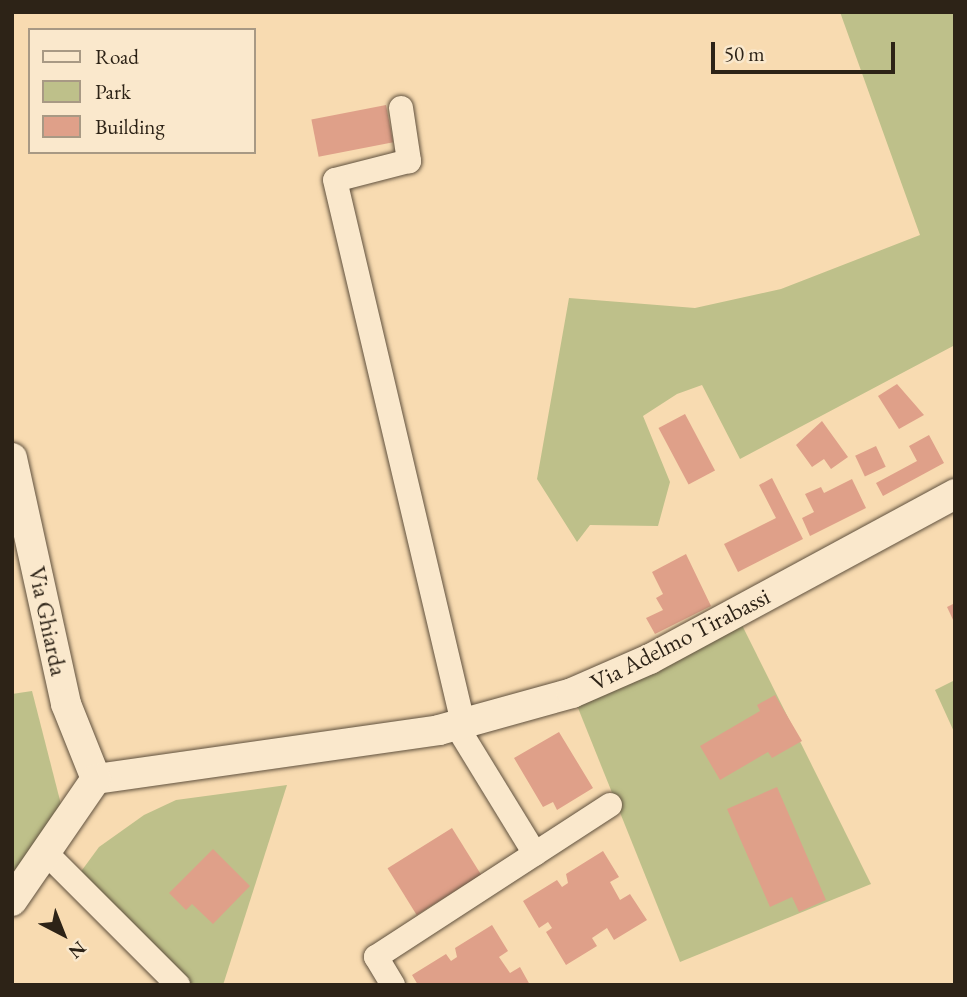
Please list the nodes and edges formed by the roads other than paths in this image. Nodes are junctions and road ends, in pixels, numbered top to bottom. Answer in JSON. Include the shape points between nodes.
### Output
{"nodes":[{"id":1,"x":401,"y":108,"type":"dead end"},
{"id":2,"x":12,"y":458,"type":"edge"},
{"id":3,"x":955,"y":494,"type":"edge"},
{"id":4,"x":460,"y":724,"type":"junction"},
{"id":5,"x":96,"y":779,"type":"junction"},
{"id":6,"x":610,"y":805,"type":"dead end"},
{"id":7,"x":44,"y":851,"type":"junction"},
{"id":8,"x":535,"y":854,"type":"junction"},
{"id":9,"x":12,"y":901,"type":"edge"},
{"id":10,"x":178,"y":985,"type":"edge"},
{"id":11,"x":393,"y":985,"type":"edge"}],
"edges":[{"from":1,"to":4,"type":"street","via":[[409,160],[335,180]]},
{"from":2,"to":5,"type":"street","name":"Via Ghiarda","via":[[66,704]]},
{"from":3,"to":4,"type":"street","name":"Via Adelmo Tirabassi","via":[[650,659],[572,692]]},
{"from":4,"to":5,"type":"street","name":"Via Adelmo Tirabassi"},
{"from":4,"to":8,"type":"street"},
{"from":5,"to":7,"type":"street"},
{"from":6,"to":8,"type":"street"},
{"from":7,"to":9,"type":"street"},
{"from":7,"to":10,"type":"street"},
{"from":8,"to":11,"type":"street","via":[[376,957]]}]}
